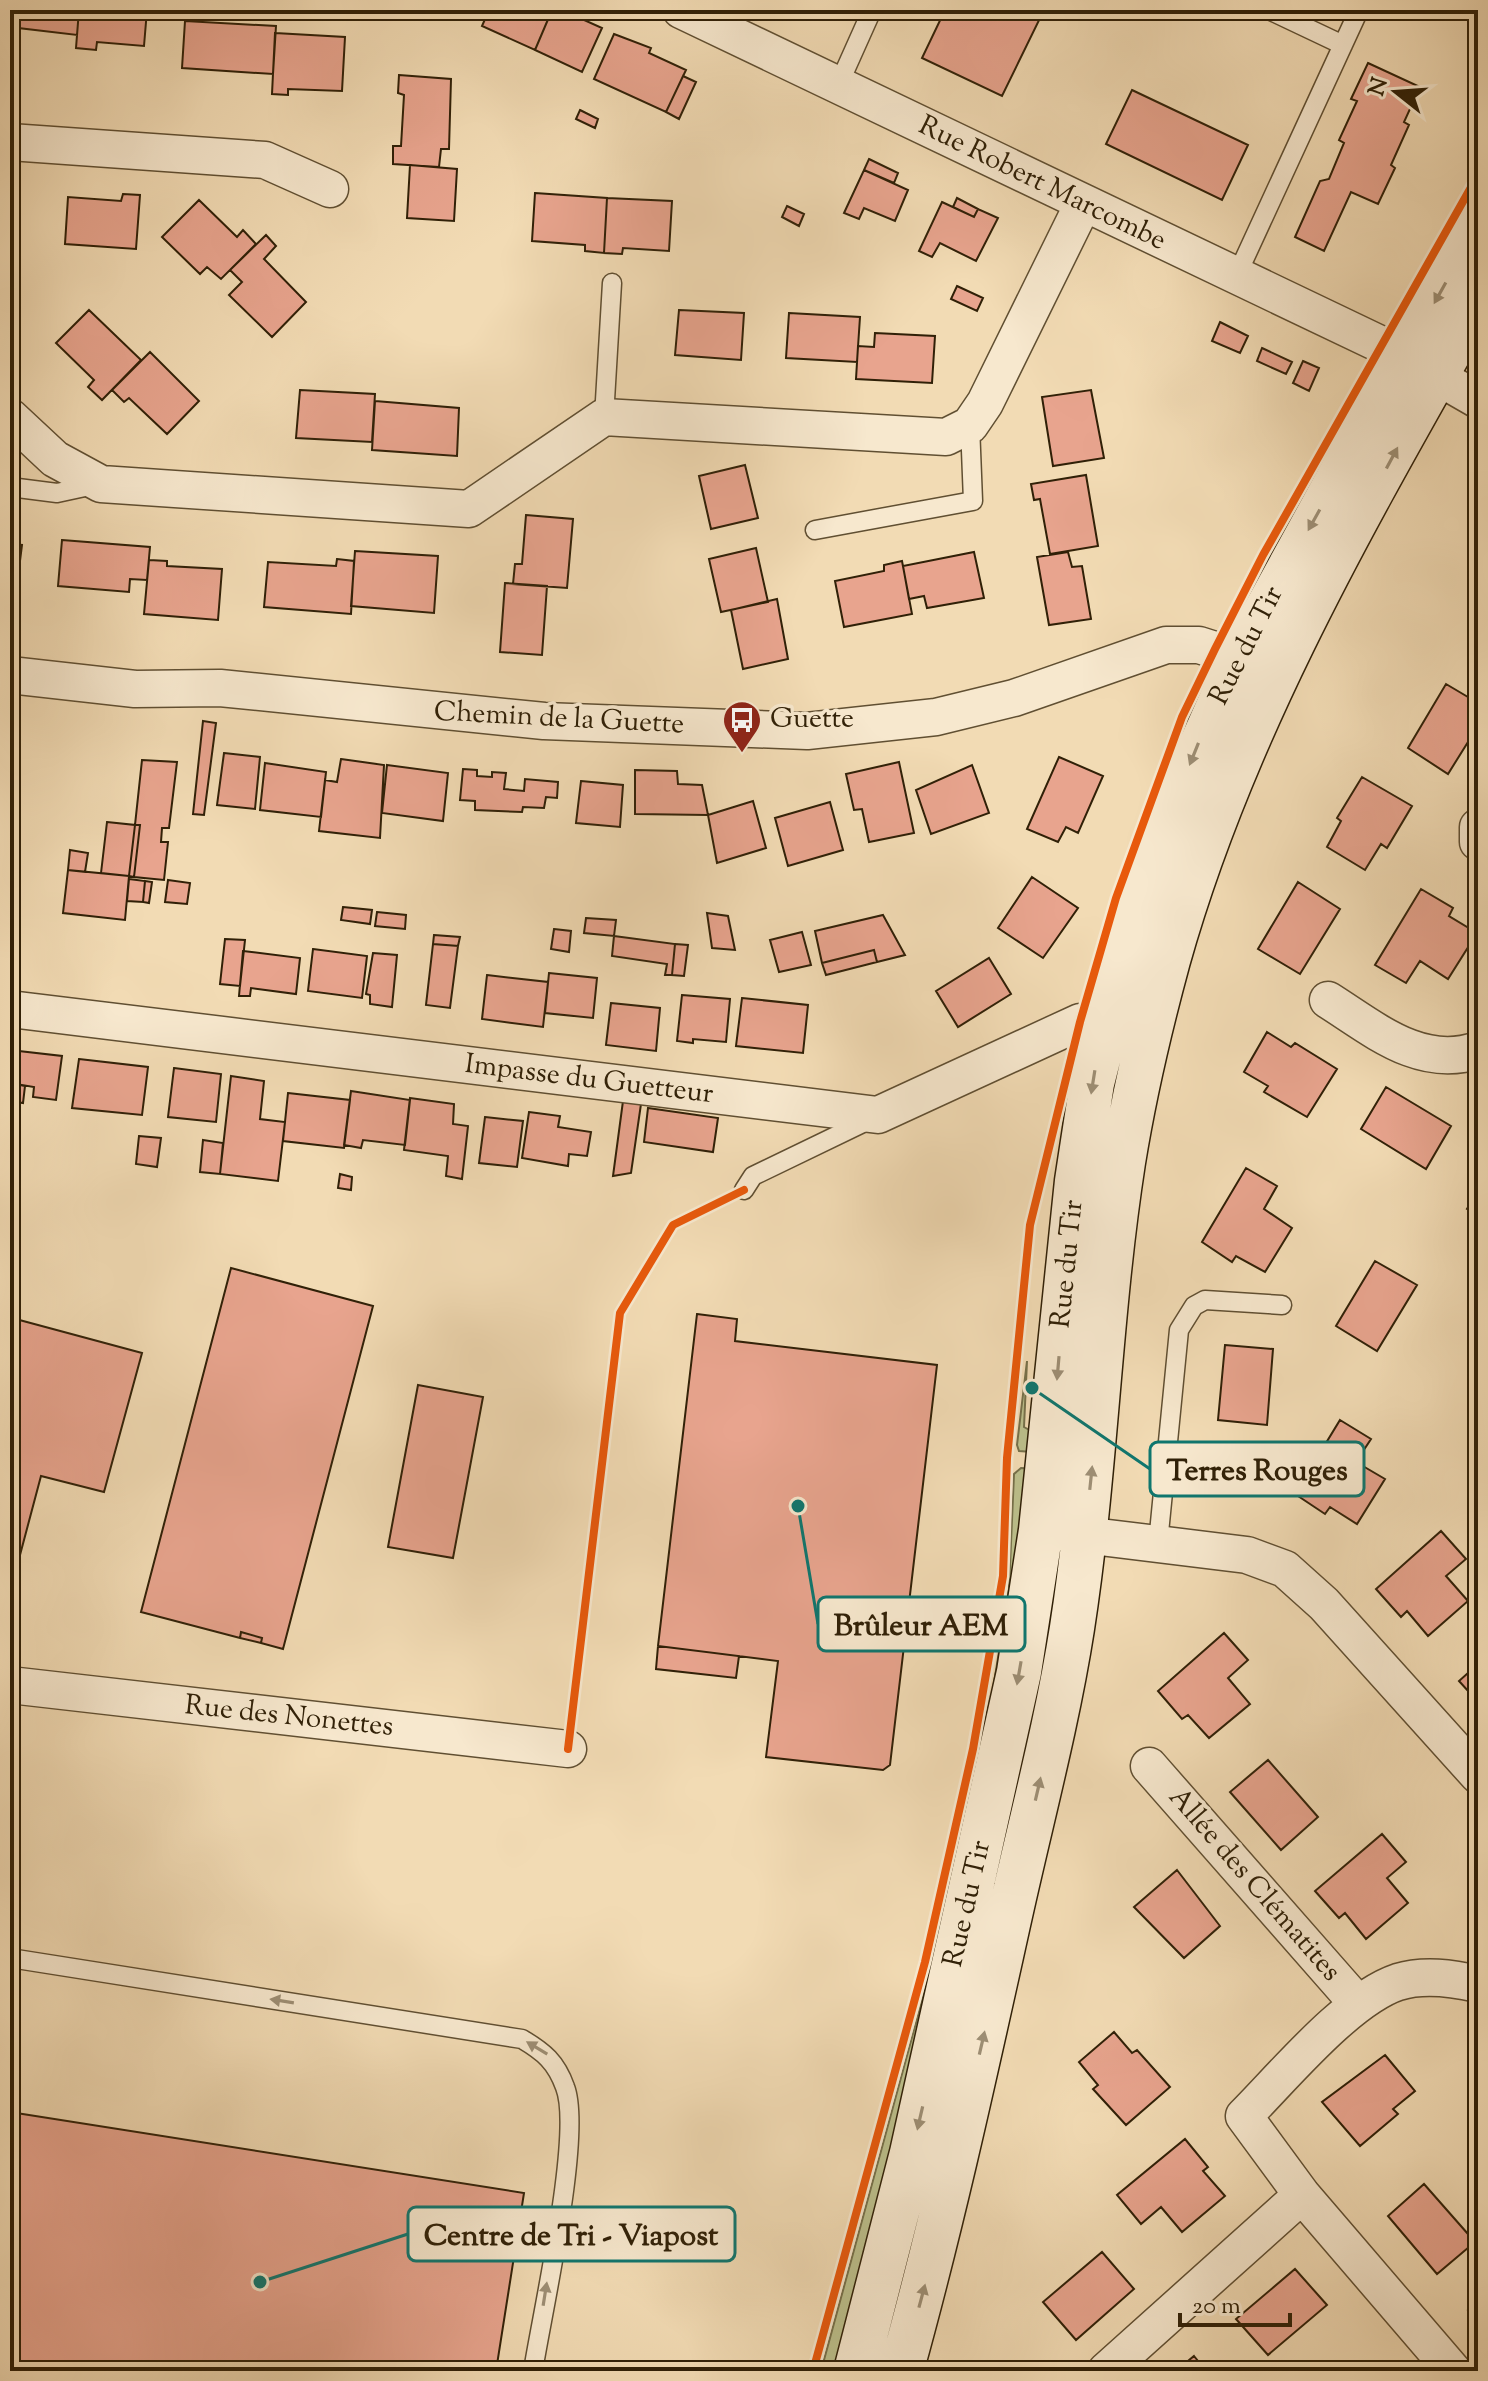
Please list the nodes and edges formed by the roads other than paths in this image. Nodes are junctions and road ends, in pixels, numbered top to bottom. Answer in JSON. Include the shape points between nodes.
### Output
{"nodes":[{"id":1,"x":681,"y":10,"type":"edge"},
{"id":2,"x":872,"y":10,"type":"edge"},
{"id":3,"x":1269,"y":10,"type":"edge"},
{"id":4,"x":1359,"y":10,"type":"edge"},
{"id":5,"x":1343,"y":45,"type":"junction"},
{"id":6,"x":838,"y":86,"type":"junction"},
{"id":7,"x":10,"y":142,"type":"edge"},
{"id":8,"x":330,"y":189,"type":"dead end"},
{"id":9,"x":1083,"y":204,"type":"junction"},
{"id":10,"x":1478,"y":224,"type":"edge"},
{"id":11,"x":1236,"y":277,"type":"junction"},
{"id":12,"x":612,"y":283,"type":"dead end"},
{"id":13,"x":1478,"y":301,"type":"edge"},
{"id":14,"x":1420,"y":367,"type":"junction"},
{"id":15,"x":1478,"y":400,"type":"edge"},
{"id":16,"x":10,"y":417,"type":"edge"},
{"id":17,"x":604,"y":417,"type":"junction"},
{"id":18,"x":970,"y":425,"type":"junction"},
{"id":19,"x":101,"y":484,"type":"junction"},
{"id":20,"x":10,"y":487,"type":"edge"},
{"id":21,"x":815,"y":530,"type":"dead end"},
{"id":22,"x":1240,"y":658,"type":"junction"},
{"id":23,"x":10,"y":675,"type":"edge"},
{"id":24,"x":1478,"y":827,"type":"edge"},
{"id":25,"x":1478,"y":842,"type":"edge"},
{"id":26,"x":1328,"y":1000,"type":"dead end"},
{"id":27,"x":10,"y":1009,"type":"edge"},
{"id":28,"x":1104,"y":1026,"type":"junction"},
{"id":29,"x":1148,"y":1036,"type":"junction"},
{"id":30,"x":1478,"y":1050,"type":"edge"},
{"id":31,"x":878,"y":1115,"type":"junction"},
{"id":32,"x":744,"y":1190,"type":"dead end"},
{"id":33,"x":1282,"y":1305,"type":"dead end"},
{"id":34,"x":1041,"y":1530,"type":"junction"},
{"id":35,"x":1085,"y":1535,"type":"junction"},
{"id":36,"x":1158,"y":1543,"type":"junction"},
{"id":37,"x":10,"y":1685,"type":"edge"},
{"id":38,"x":568,"y":1749,"type":"dead end"},
{"id":39,"x":1149,"y":1766,"type":"dead end"},
{"id":40,"x":1478,"y":1775,"type":"edge"},
{"id":41,"x":10,"y":1958,"type":"edge"},
{"id":42,"x":1478,"y":1984,"type":"edge"},
{"id":43,"x":1358,"y":2004,"type":"junction"},
{"id":44,"x":1302,"y":2195,"type":"junction"},
{"id":45,"x":883,"y":2273,"type":"junction"},
{"id":46,"x":533,"y":2371,"type":"edge"},
{"id":47,"x":856,"y":2371,"type":"edge"},
{"id":48,"x":872,"y":2371,"type":"edge"},
{"id":49,"x":901,"y":2371,"type":"edge"},
{"id":50,"x":1106,"y":2371,"type":"edge"},
{"id":51,"x":1453,"y":2371,"type":"edge"}],
"edges":[{"from":1,"to":6,"type":"street","name":"Rue Robert Marcombe"},
{"from":2,"to":6,"type":"lane"},
{"from":3,"to":5,"type":"lane"},
{"from":4,"to":5,"type":"lane"},
{"from":5,"to":11,"type":"lane"},
{"from":6,"to":9,"type":"street","name":"Rue Robert Marcombe"},
{"from":7,"to":8,"type":"street","via":[[265,160]]},
{"from":9,"to":11,"type":"street","name":"Rue Robert Marcombe"},
{"from":9,"to":18,"type":"street"},
{"from":10,"to":14,"type":"main road","name":"Rue du Tir","one_way":true},
{"from":11,"to":14,"type":"street","name":"Rue Robert Marcombe"},
{"from":12,"to":17,"type":"lane"},
{"from":13,"to":14,"type":"main road","name":"Rue du Tir"},
{"from":14,"to":15,"type":"street","name":"Rue Robert Marcombe"},
{"from":14,"to":22,"type":"main road","name":"Rue du Tir","one_way":true},
{"from":29,"to":14,"type":"main road","name":"Rue du Tir","one_way":true,"via":[[1189,894],[1249,734]]},
{"from":16,"to":19,"type":"street","via":[[55,459]]},
{"from":17,"to":18,"type":"street","via":[[946,437]]},
{"from":17,"to":19,"type":"street","via":[[469,509]]},
{"from":18,"to":21,"type":"lane","via":[[973,501]]},
{"from":19,"to":20,"type":"lane","via":[[57,493]]},
{"from":22,"to":23,"type":"street","name":"Chemin de la Guette","via":[[1199,645],[1166,645],[1014,698],[936,717],[807,731],[544,721],[220,688],[135,689]]},
{"from":22,"to":28,"type":"main road","name":"Rue du Tir","one_way":true,"via":[[1175,804]]},
{"from":24,"to":25,"type":"street"},
{"from":26,"to":30,"type":"street","via":[[1399,1045],[1448,1057]]},
{"from":27,"to":31,"type":"street","name":"Impasse du Guetteur"},
{"from":28,"to":29,"type":"street"},
{"from":28,"to":31,"type":"street","via":[[1080,1022]]},
{"from":28,"to":34,"type":"main road","name":"Rue du Tir","one_way":true,"via":[[1077,1181]]},
{"from":35,"to":29,"type":"main road","name":"Rue du Tir","one_way":true,"via":[[1122,1167]]},
{"from":31,"to":32,"type":"lane","via":[[753,1176]]},
{"from":33,"to":36,"type":"lane","via":[[1205,1300],[1185,1317],[1175,1350]]},
{"from":34,"to":35,"type":"street"},
{"from":34,"to":45,"type":"main road","name":"Rue du Tir","one_way":true,"via":[[1005,1741]]},
{"from":35,"to":36,"type":"street"},
{"from":49,"to":35,"type":"main road","name":"Rue du Tir","one_way":true,"via":[[954,2165],[1059,1695]]},
{"from":36,"to":40,"type":"street","via":[[1247,1555],[1285,1569]]},
{"from":37,"to":38,"type":"street","name":"Rue des Nonettes"},
{"from":39,"to":43,"type":"street","name":"Allée des Clématites"},
{"from":46,"to":41,"type":"lane","one_way":true,"via":[[571,2133],[566,2089],[550,2055],[522,2039]]},
{"from":42,"to":43,"type":"street","via":[[1451,1978],[1398,1982]]},
{"from":43,"to":44,"type":"street","via":[[1244,2116]]},
{"from":44,"to":50,"type":"street"},
{"from":44,"to":51,"type":"street"},
{"from":45,"to":47,"type":"main road","name":"Rue du Tir"},
{"from":45,"to":48,"type":"street","via":[[880,2340]]}]}
